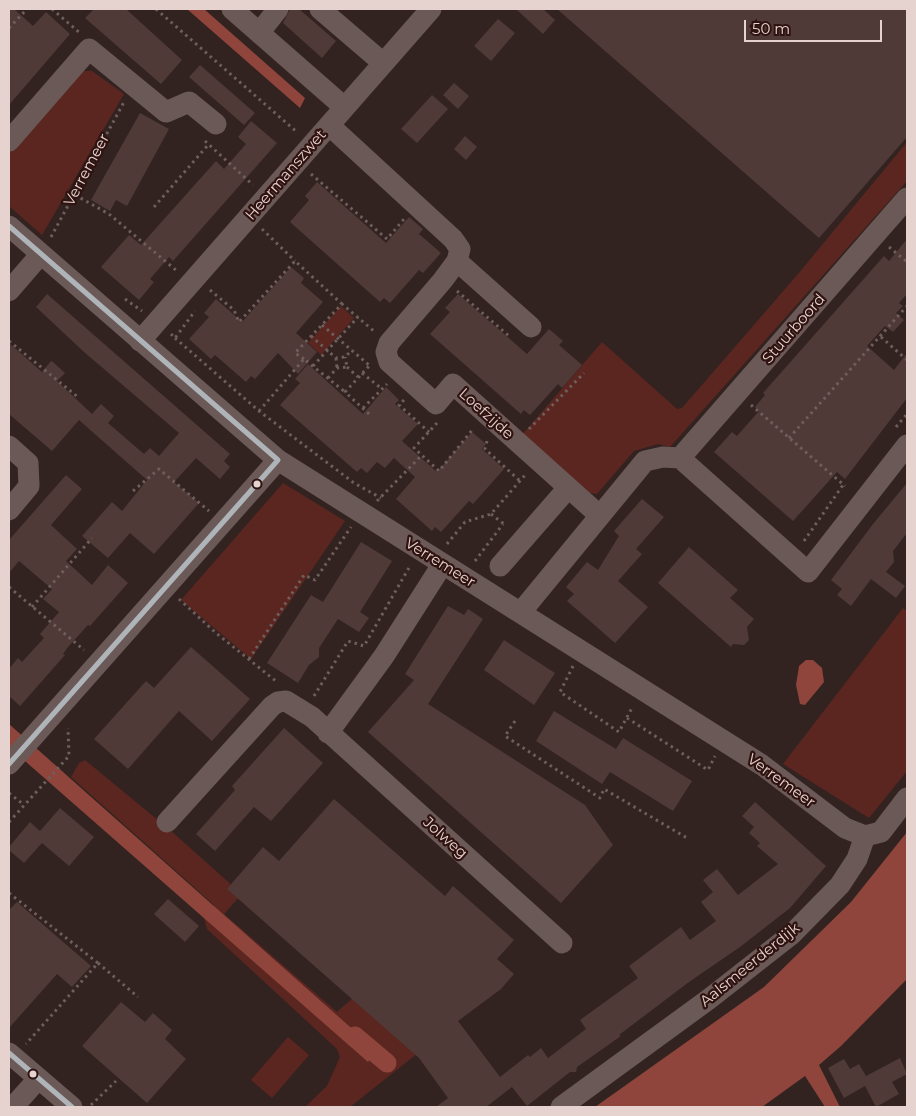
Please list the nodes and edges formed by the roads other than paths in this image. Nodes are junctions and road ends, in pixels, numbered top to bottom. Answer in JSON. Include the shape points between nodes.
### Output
{"nodes":[{"id":1,"x":232,"y":9,"type":"edge"},
{"id":2,"x":278,"y":9,"type":"edge"},
{"id":3,"x":320,"y":9,"type":"edge"},
{"id":4,"x":431,"y":9,"type":"edge"},
{"id":5,"x":260,"y":33,"type":"junction"},
{"id":6,"x":383,"y":63,"type":"junction"},
{"id":7,"x":344,"y":107,"type":"junction"},
{"id":8,"x":216,"y":124,"type":"road end"},
{"id":9,"x":329,"y":125,"type":"junction"},
{"id":10,"x":9,"y":141,"type":"edge"},
{"id":11,"x":907,"y":198,"type":"edge"},
{"id":12,"x":9,"y":226,"type":"edge"},
{"id":13,"x":40,"y":255,"type":"junction"},
{"id":14,"x":457,"y":261,"type":"junction"},
{"id":15,"x":9,"y":291,"type":"edge"},
{"id":16,"x":531,"y":327,"type":"dead end"},
{"id":17,"x":140,"y":341,"type":"junction"},
{"id":18,"x":907,"y":445,"type":"edge"},
{"id":19,"x":9,"y":446,"type":"edge"},
{"id":20,"x":680,"y":458,"type":"junction"},
{"id":21,"x":278,"y":460,"type":"junction"},
{"id":22,"x":568,"y":488,"type":"junction"},
{"id":23,"x":9,"y":510,"type":"edge"},
{"id":24,"x":599,"y":515,"type":"junction"},
{"id":25,"x":431,"y":558,"type":"junction"},
{"id":26,"x":500,"y":566,"type":"dead end"},
{"id":27,"x":520,"y":612,"type":"junction"},
{"id":28,"x":328,"y":732,"type":"junction"},
{"id":29,"x":10,"y":762,"type":"edge"},
{"id":30,"x":907,"y":798,"type":"edge"},
{"id":31,"x":167,"y":822,"type":"dead end"},
{"id":32,"x":865,"y":836,"type":"junction"},
{"id":33,"x":562,"y":943,"type":"dead end"},
{"id":34,"x":11,"y":1055,"type":"edge"},
{"id":35,"x":38,"y":1079,"type":"junction"},
{"id":36,"x":13,"y":1107,"type":"edge"},
{"id":37,"x":72,"y":1107,"type":"edge"},
{"id":38,"x":562,"y":1107,"type":"edge"}],
"edges":[{"from":1,"to":5,"type":"street"},
{"from":2,"to":5,"type":"street"},
{"from":3,"to":6,"type":"street"},
{"from":4,"to":6,"type":"street","name":"Heermanszwet"},
{"from":5,"to":7,"type":"street"},
{"from":6,"to":7,"type":"street","name":"Heermanszwet"},
{"from":7,"to":9,"type":"street","name":"Heermanszwet"},
{"from":8,"to":10,"type":"street","via":[[188,102],[166,112],[89,49]]},
{"from":9,"to":14,"type":"street","via":[[453,239],[460,249]]},
{"from":9,"to":17,"type":"street","name":"Heermanszwet","via":[[249,217],[200,287],[157,322]]},
{"from":11,"to":20,"type":"street","name":"Stuurboord"},
{"from":12,"to":13,"type":"street","name":"Verremeer"},
{"from":13,"to":15,"type":"street"},
{"from":13,"to":17,"type":"street","name":"Verremeer"},
{"from":14,"to":16,"type":"street"},
{"from":14,"to":22,"type":"street","name":"Loefzijde","via":[[380,358],[389,362],[436,404],[453,384]]},
{"from":17,"to":21,"type":"street","name":"Verremeer"},
{"from":18,"to":20,"type":"street","via":[[808,572]]},
{"from":19,"to":23,"type":"street","via":[[28,463],[29,486]]},
{"from":20,"to":24,"type":"street","via":[[645,461]]},
{"from":21,"to":25,"type":"street","name":"Verremeer"},
{"from":21,"to":29,"type":"street"},
{"from":22,"to":24,"type":"street","name":"Loefzijde"},
{"from":22,"to":26,"type":"street"},
{"from":24,"to":27,"type":"street"},
{"from":25,"to":27,"type":"street","name":"Verremeer"},
{"from":25,"to":28,"type":"street","via":[[384,656]]},
{"from":27,"to":32,"type":"street","name":"Verremeer","via":[[762,765],[845,828]]},
{"from":28,"to":31,"type":"street","name":"Jolweg","via":[[312,717],[286,701],[278,702]]},
{"from":28,"to":33,"type":"street","name":"Jolweg"},
{"from":30,"to":32,"type":"street","via":[[881,832]]},
{"from":32,"to":38,"type":"street","name":"Aalsmeerderdijk","via":[[857,859],[840,885],[792,934]]},
{"from":34,"to":35,"type":"street"},
{"from":35,"to":36,"type":"street"},
{"from":35,"to":37,"type":"street"}]}
